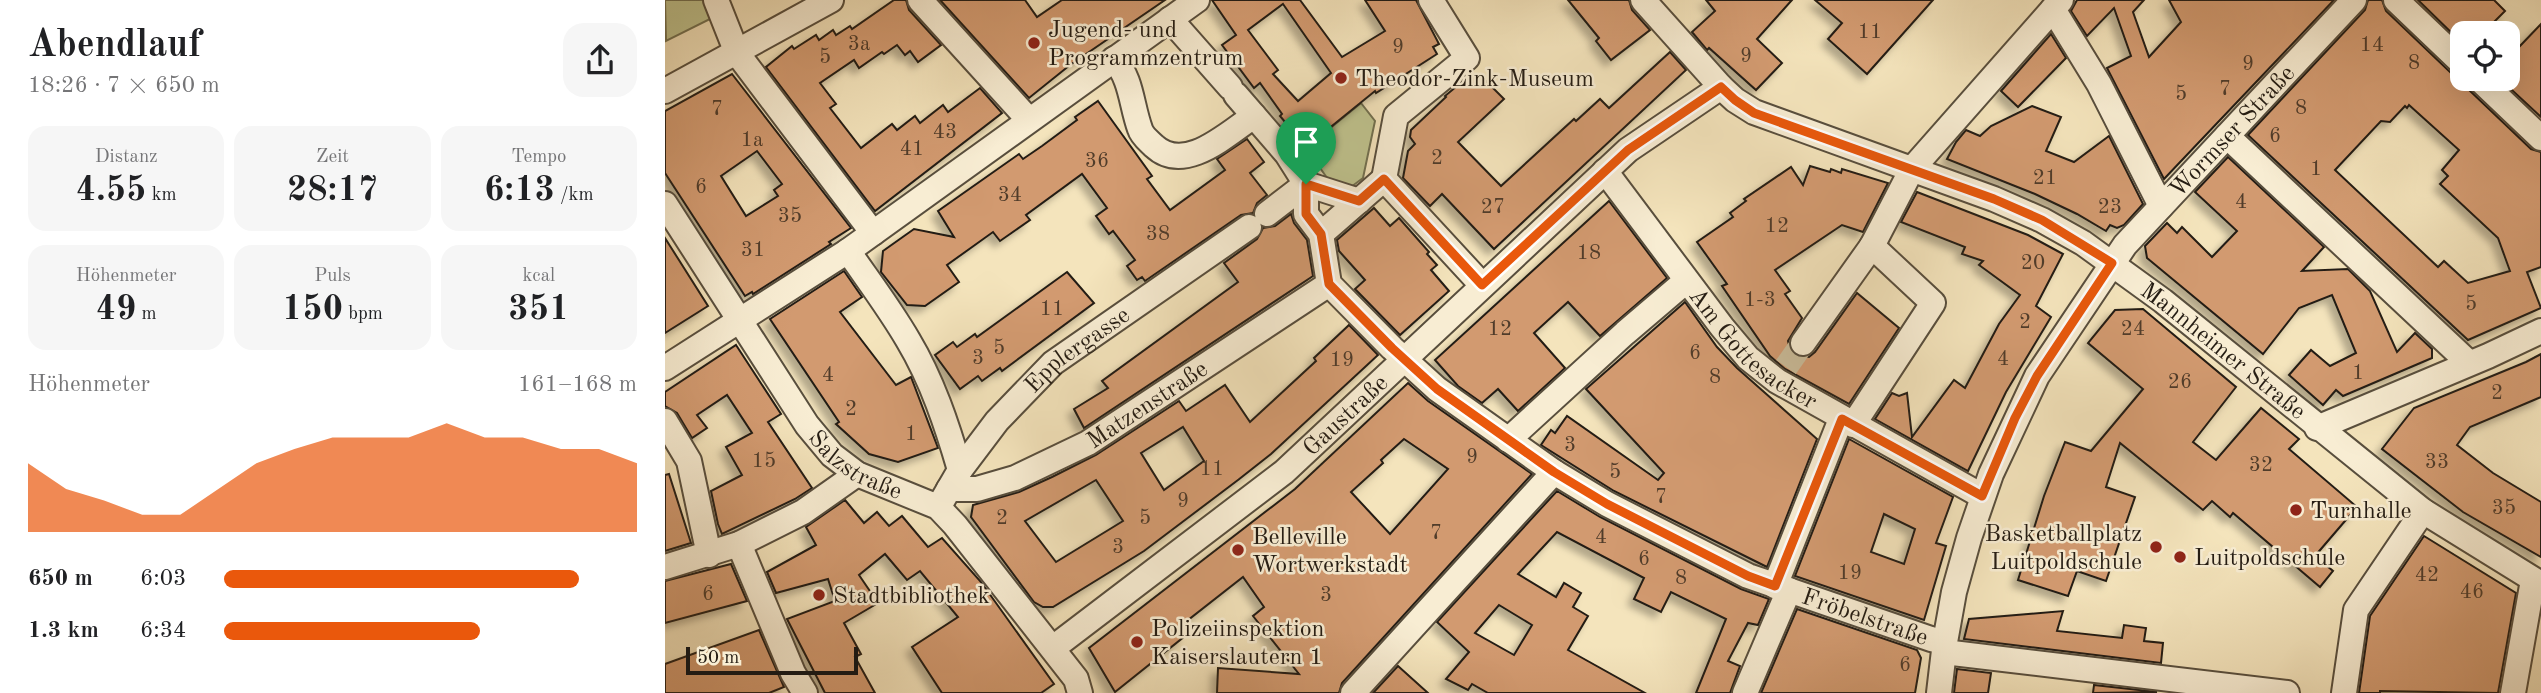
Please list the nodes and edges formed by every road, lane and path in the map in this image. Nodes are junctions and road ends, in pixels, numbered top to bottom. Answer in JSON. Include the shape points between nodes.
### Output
{"nodes":[{"id":1,"x":716,"y":0,"type":"edge"},
{"id":2,"x":831,"y":0,"type":"edge"},
{"id":3,"x":921,"y":0,"type":"edge"},
{"id":4,"x":1197,"y":0,"type":"edge"},
{"id":5,"x":1431,"y":0,"type":"edge"},
{"id":6,"x":1643,"y":0,"type":"edge"},
{"id":7,"x":2354,"y":0,"type":"edge"},
{"id":8,"x":2396,"y":0,"type":"edge"},
{"id":9,"x":2057,"y":5,"type":"edge"},
{"id":10,"x":1170,"y":19,"type":"junction"},
{"id":11,"x":2450,"y":52,"type":"edge"},
{"id":12,"x":737,"y":53,"type":"junction"},
{"id":13,"x":1114,"y":59,"type":"junction"},
{"id":14,"x":1721,"y":87,"type":"junction"},
{"id":15,"x":665,"y":90,"type":"edge"},
{"id":16,"x":2492,"y":91,"type":"edge"},
{"id":17,"x":1254,"y":116,"type":"junction"},
{"id":18,"x":1029,"y":121,"type":"junction"},
{"id":19,"x":2227,"y":136,"type":"junction"},
{"id":20,"x":2541,"y":138,"type":"edge"},
{"id":21,"x":1912,"y":169,"type":"junction"},
{"id":22,"x":1605,"y":172,"type":"junction"},
{"id":23,"x":1384,"y":179,"type":"junction"},
{"id":24,"x":1306,"y":184,"type":"junction"},
{"id":25,"x":1359,"y":201,"type":"junction"},
{"id":26,"x":665,"y":204,"type":"edge"},
{"id":27,"x":2161,"y":206,"type":"junction"},
{"id":28,"x":873,"y":233,"type":"junction"},
{"id":29,"x":1321,"y":234,"type":"junction"},
{"id":30,"x":1872,"y":246,"type":"junction"},
{"id":31,"x":848,"y":251,"type":"junction"},
{"id":32,"x":2112,"y":263,"type":"junction"},
{"id":33,"x":1686,"y":281,"type":"junction"},
{"id":34,"x":1329,"y":284,"type":"junction"},
{"id":35,"x":1482,"y":285,"type":"junction"},
{"id":36,"x":740,"y":322,"type":"junction"},
{"id":37,"x":2541,"y":331,"type":"edge"},
{"id":38,"x":1803,"y":343,"type":"tunnel mouth"},
{"id":39,"x":1405,"y":360,"type":"junction"},
{"id":40,"x":2469,"y":363,"type":"junction"},
{"id":41,"x":665,"y":368,"type":"edge"},
{"id":42,"x":665,"y":421,"type":"edge"},
{"id":43,"x":1847,"y":422,"type":"junction"},
{"id":44,"x":2317,"y":428,"type":"junction"},
{"id":45,"x":1508,"y":440,"type":"junction"},
{"id":46,"x":1554,"y":472,"type":"junction"},
{"id":47,"x":857,"y":474,"type":"junction"},
{"id":48,"x":949,"y":489,"type":"junction"},
{"id":49,"x":1982,"y":496,"type":"junction"},
{"id":50,"x":2423,"y":511,"type":"junction"},
{"id":51,"x":739,"y":544,"type":"junction"},
{"id":52,"x":709,"y":555,"type":"junction"},
{"id":53,"x":665,"y":566,"type":"edge"},
{"id":54,"x":2537,"y":582,"type":"edge"},
{"id":55,"x":1782,"y":588,"type":"junction"},
{"id":56,"x":1944,"y":647,"type":"junction"},
{"id":57,"x":1053,"y":648,"type":"junction"},
{"id":58,"x":805,"y":693,"type":"edge"},
{"id":59,"x":1080,"y":693,"type":"edge"},
{"id":60,"x":1353,"y":693,"type":"edge"},
{"id":61,"x":1745,"y":693,"type":"edge"},
{"id":62,"x":1939,"y":693,"type":"edge"},
{"id":63,"x":2287,"y":693,"type":"edge"},
{"id":64,"x":2344,"y":693,"type":"edge"},
{"id":65,"x":2513,"y":693,"type":"edge"}],
"edges":[{"from":1,"to":12,"type":"street"},
{"from":2,"to":12,"type":"street"},
{"from":3,"to":18,"type":"street"},
{"from":4,"to":10,"type":"street"},
{"from":5,"to":23,"type":"street","via":[[1467,58],[1396,116]]},
{"from":6,"to":14,"type":"street","name":"Mannheimer Straße"},
{"from":7,"to":19,"type":"street","name":"Wormser Straße"},
{"from":8,"to":11,"type":"street"},
{"from":9,"to":21,"type":"street"},
{"from":9,"to":27,"type":"street"},
{"from":10,"to":13,"type":"street"},
{"from":10,"to":17,"type":"street"},
{"from":12,"to":15,"type":"street"},
{"from":12,"to":28,"type":"street"},
{"from":13,"to":17,"type":"street","via":[[1131,88],[1141,133],[1169,154],[1197,153]]},
{"from":13,"to":18,"type":"street"},
{"from":14,"to":21,"type":"street","name":"Mannheimer Straße","via":[[1754,113]]},
{"from":14,"to":22,"type":"street","name":"Gaustraße","via":[[1628,150]]},
{"from":16,"to":20,"type":"street"},
{"from":17,"to":24,"type":"street"},
{"from":18,"to":28,"type":"street"},
{"from":19,"to":27,"type":"street","name":"Wormser Straße"},
{"from":19,"to":40,"type":"street"},
{"from":21,"to":30,"type":"street"},
{"from":21,"to":32,"type":"street","name":"Mannheimer Straße","via":[[2042,220]]},
{"from":22,"to":33,"type":"street","name":"Am Gottesacker"},
{"from":22,"to":35,"type":"street","name":"Gaustraße"},
{"from":23,"to":25,"type":"street"},
{"from":23,"to":35,"type":"street"},
{"from":24,"to":25,"type":"street"},
{"from":24,"to":29,"type":"street","via":[[1306,214]]},
{"from":24,"to":48,"type":"street","name":"Epplergasse","via":[[1053,363],[997,421]]},
{"from":25,"to":29,"type":"street"},
{"from":26,"to":36,"type":"street","name":"Salzstraße"},
{"from":27,"to":32,"type":"street","name":"Wormser Straße"},
{"from":28,"to":31,"type":"street"},
{"from":29,"to":34,"type":"street"},
{"from":30,"to":38,"type":"street"},
{"from":30,"to":43,"type":"street","via":[[1933,303]]},
{"from":31,"to":36,"type":"street"},
{"from":31,"to":48,"type":"street","via":[[908,340],[946,420]]},
{"from":32,"to":44,"type":"street","name":"Mannheimer Straße"},
{"from":32,"to":49,"type":"street","name":"Wormser Straße","via":[[2037,376]]},
{"from":33,"to":43,"type":"street","name":"Am Gottesacker","via":[[1748,358],[1782,374]]},
{"from":33,"to":45,"type":"street"},
{"from":34,"to":39,"type":"street","name":"Fröbelstraße"},
{"from":34,"to":48,"type":"street","name":"Matzenstraße","via":[[1088,443],[1015,478],[977,489]]},
{"from":35,"to":39,"type":"street","name":"Gaustraße"},
{"from":36,"to":41,"type":"street"},
{"from":36,"to":47,"type":"street","name":"Salzstraße","via":[[807,425]]},
{"from":37,"to":40,"type":"street"},
{"from":39,"to":45,"type":"street","name":"Fröbelstraße"},
{"from":39,"to":57,"type":"street","name":"Gaustraße","via":[[1284,472]]},
{"from":40,"to":44,"type":"street"},
{"from":42,"to":52,"type":"street","via":[[688,461]]},
{"from":43,"to":49,"type":"street","name":"Am Gottesacker"},
{"from":43,"to":55,"type":"street"},
{"from":44,"to":50,"type":"street","name":"Mannheimer Straße"},
{"from":45,"to":46,"type":"street","name":"Fröbelstraße"},
{"from":46,"to":55,"type":"street","name":"Fröbelstraße","via":[[1748,576]]},
{"from":46,"to":60,"type":"street"},
{"from":47,"to":48,"type":"street","name":"Salzstraße"},
{"from":47,"to":51,"type":"street","via":[[803,512]]},
{"from":48,"to":57,"type":"street","name":"Salzstraße","via":[[955,524]]},
{"from":49,"to":56,"type":"street","name":"Wormser Straße","via":[[1954,592]]},
{"from":50,"to":54,"type":"street","name":"Mannheimer Straße"},
{"from":50,"to":64,"type":"street","via":[[2356,610]]},
{"from":51,"to":52,"type":"street"},
{"from":51,"to":58,"type":"street"},
{"from":52,"to":53,"type":"street"},
{"from":54,"to":65,"type":"street"},
{"from":55,"to":56,"type":"street","name":"Fröbelstraße"},
{"from":55,"to":61,"type":"street"},
{"from":56,"to":62,"type":"street","name":"Wormser Straße"},
{"from":56,"to":63,"type":"street","name":"Fröbelstraße"},
{"from":57,"to":59,"type":"street","name":"Salzstraße","via":[[1076,679]]}]}
